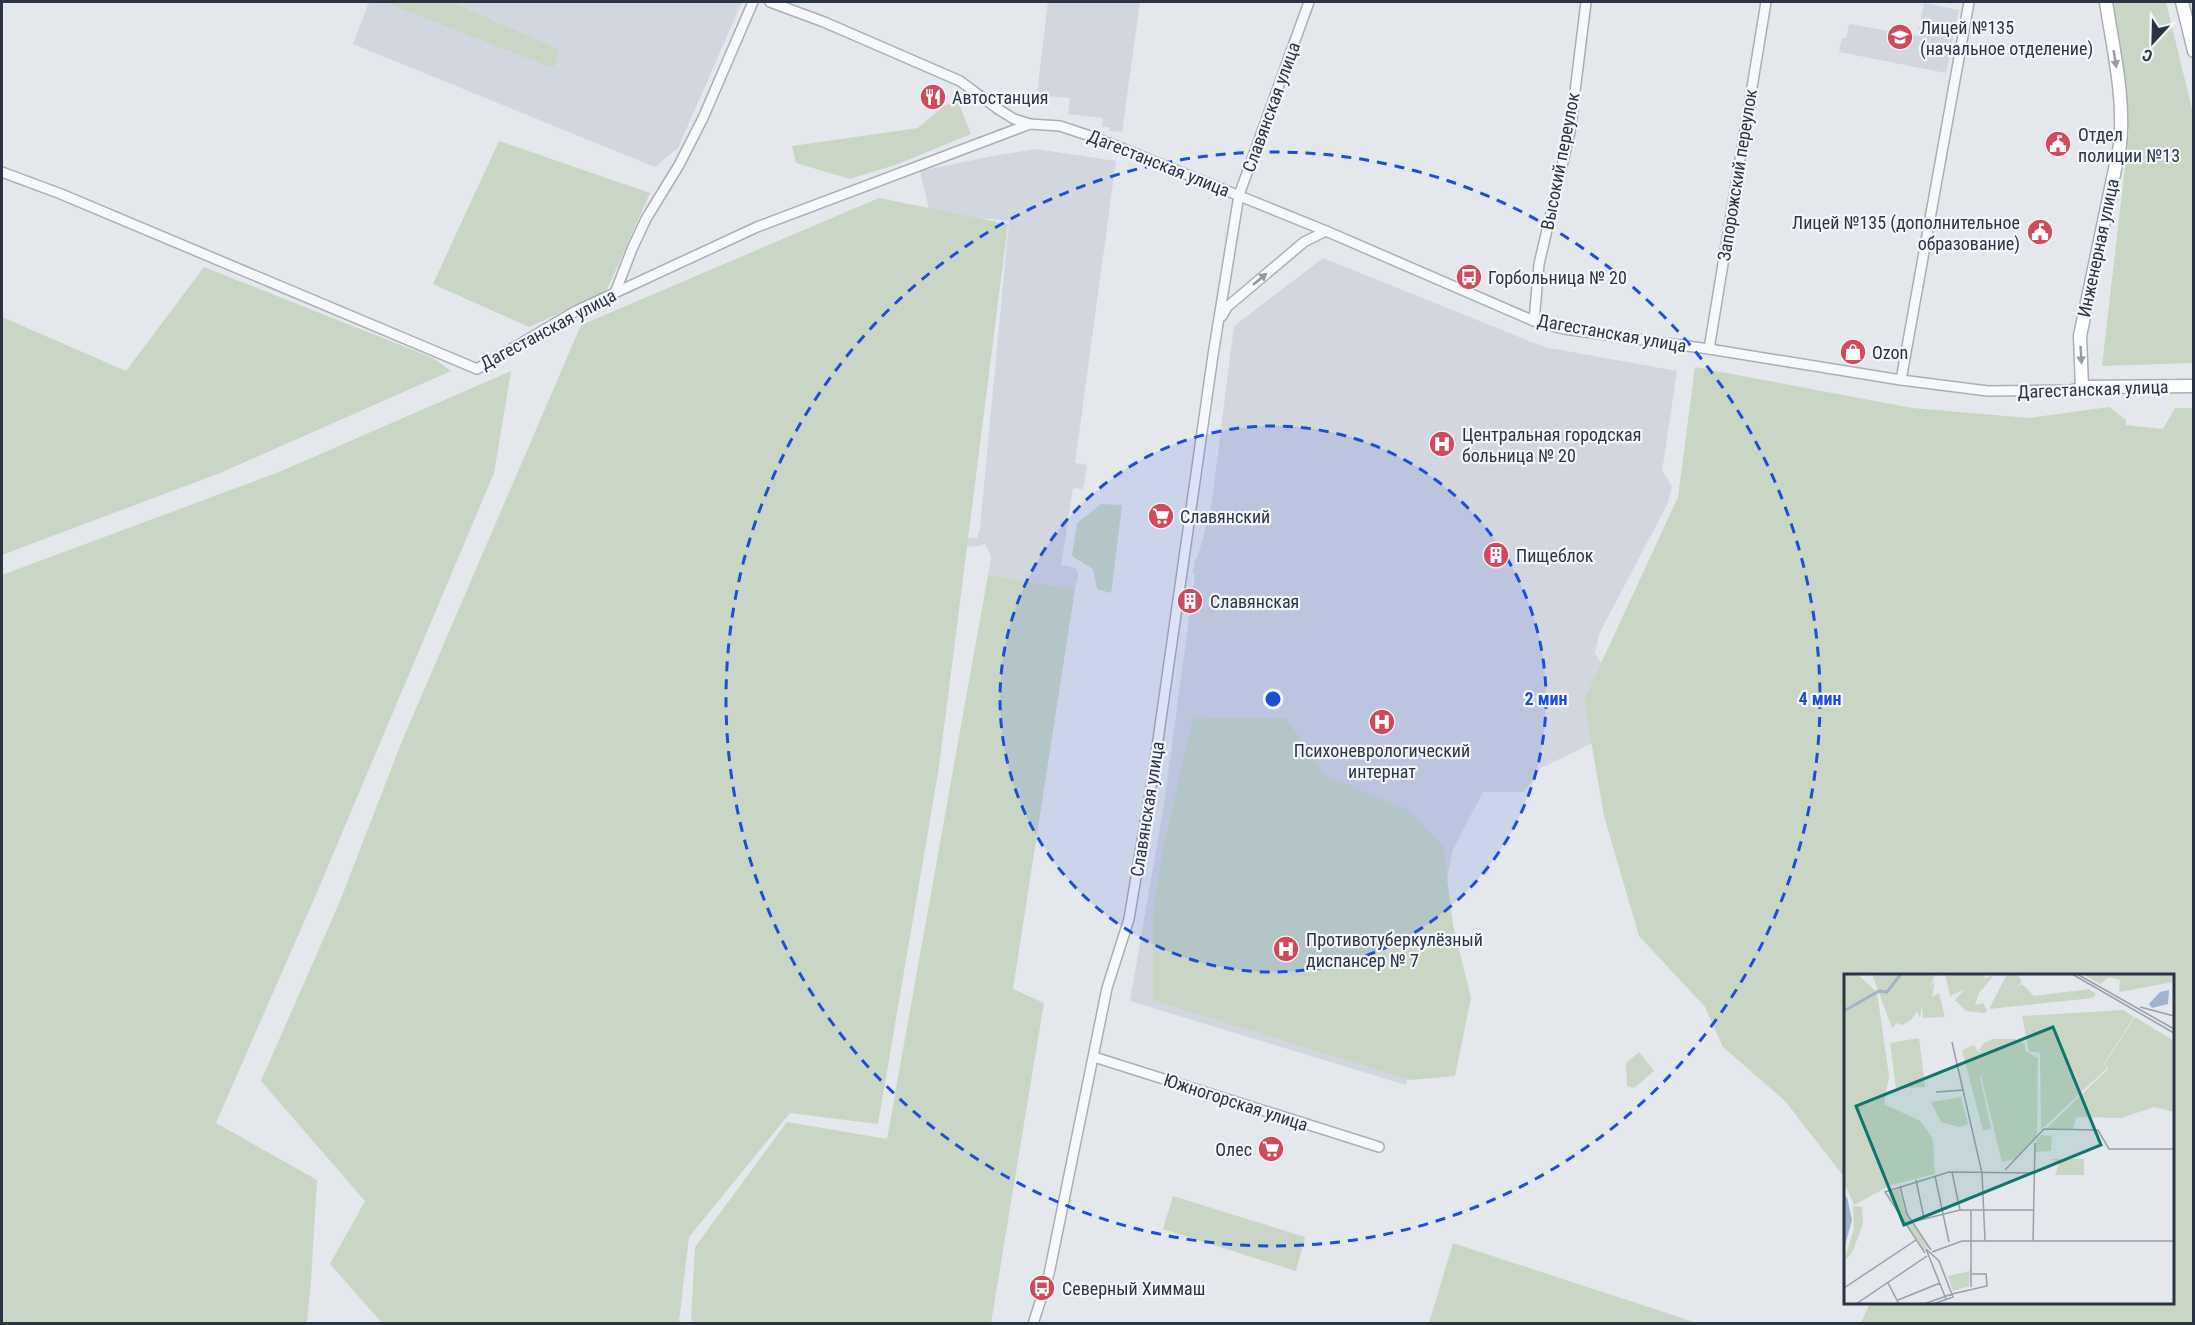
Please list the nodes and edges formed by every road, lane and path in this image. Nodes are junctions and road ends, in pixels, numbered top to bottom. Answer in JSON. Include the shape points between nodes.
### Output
{"nodes":[{"id":1,"x":753,"y":2,"type":"edge"},
{"id":2,"x":770,"y":2,"type":"edge"},
{"id":3,"x":1309,"y":2,"type":"edge"},
{"id":4,"x":1586,"y":2,"type":"edge"},
{"id":5,"x":1766,"y":2,"type":"edge"},
{"id":6,"x":1969,"y":2,"type":"edge"},
{"id":7,"x":2106,"y":2,"type":"edge"},
{"id":8,"x":2182,"y":2,"type":"edge"},
{"id":9,"x":2193,"y":51,"type":"edge"},
{"id":10,"x":1030,"y":124,"type":"junction"},
{"id":11,"x":2,"y":172,"type":"edge"},
{"id":12,"x":1239,"y":195,"type":"junction"},
{"id":13,"x":1326,"y":231,"type":"junction"},
{"id":14,"x":615,"y":293,"type":"junction"},
{"id":15,"x":1219,"y":320,"type":"junction"},
{"id":16,"x":1534,"y":321,"type":"junction"},
{"id":17,"x":1709,"y":349,"type":"junction"},
{"id":18,"x":1901,"y":380,"type":"junction"},
{"id":19,"x":2193,"y":386,"type":"edge"},
{"id":20,"x":2082,"y":387,"type":"junction"},
{"id":21,"x":1094,"y":1057,"type":"junction"},
{"id":22,"x":1379,"y":1147,"type":"dead end"},
{"id":23,"x":1033,"y":1323,"type":"edge"}],
"edges":[{"from":1,"to":14,"type":"street","via":[[704,118],[646,219]]},
{"from":2,"to":10,"type":"street","name":"Дагестанская улица","via":[[960,81],[1006,115]]},
{"from":3,"to":12,"type":"street","name":"Славянская улица"},
{"from":4,"to":16,"type":"street","name":"Высокий переулок","via":[[1570,132],[1539,264]]},
{"from":5,"to":17,"type":"street","name":"Запорожский переулок"},
{"from":6,"to":18,"type":"street"},
{"from":7,"to":20,"type":"street","name":"Инженерная улица","one_way":true,"via":[[2122,126],[2080,336]]},
{"from":8,"to":9,"type":"street"},
{"from":10,"to":12,"type":"street","name":"Дагестанская улица","via":[[1080,132]]},
{"from":10,"to":14,"type":"street","name":"Дагестанская улица","via":[[757,226]]},
{"from":11,"to":14,"type":"street","name":"Дагестанская улица","via":[[477,369],[576,311]]},
{"from":12,"to":13,"type":"street","name":"Дагестанская улица"},
{"from":12,"to":15,"type":"street","name":"Славянская улица"},
{"from":15,"to":13,"type":"street","one_way":true,"via":[[1227,307],[1304,242]]},
{"from":13,"to":16,"type":"street","name":"Дагестанская улица"},
{"from":15,"to":21,"type":"street","name":"Славянская улица","via":[[1131,910],[1107,988]]},
{"from":16,"to":17,"type":"street","name":"Дагестанская улица","via":[[1564,329]]},
{"from":17,"to":18,"type":"street","name":"Дагестанская улица"},
{"from":18,"to":20,"type":"street","name":"Дагестанская улица","via":[[1988,391]]},
{"from":19,"to":20,"type":"street","name":"Дагестанская улица"},
{"from":21,"to":22,"type":"street","name":"Южногорская улица"},
{"from":21,"to":23,"type":"street","name":"Славянская улица","via":[[1049,1274]]}]}
